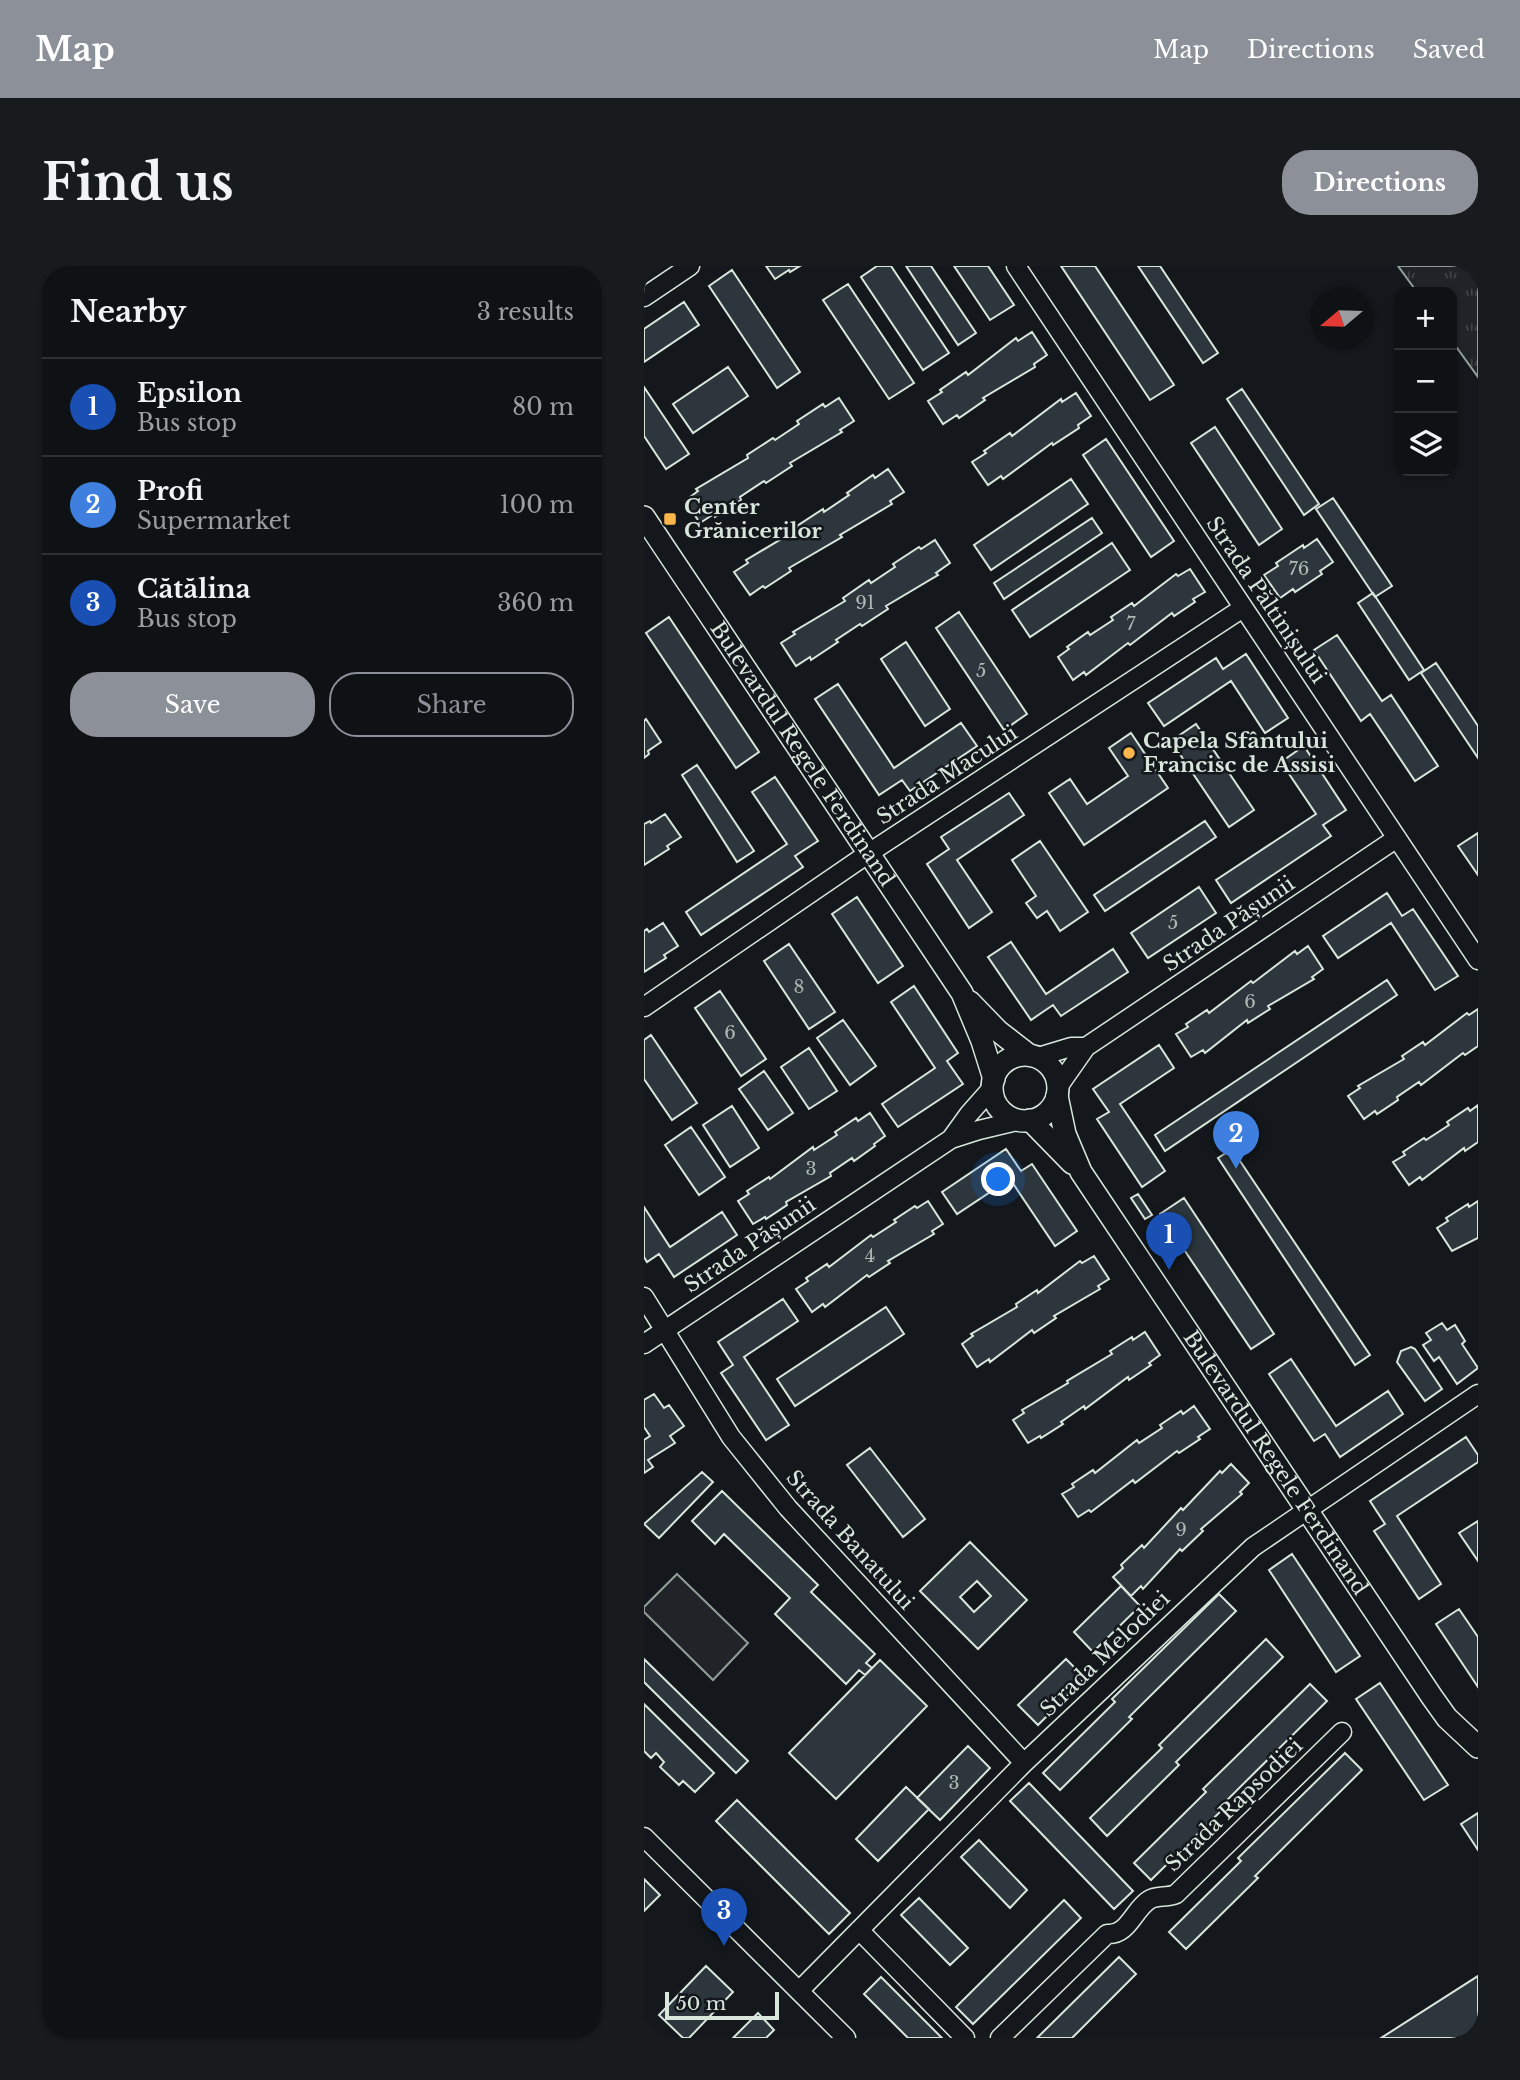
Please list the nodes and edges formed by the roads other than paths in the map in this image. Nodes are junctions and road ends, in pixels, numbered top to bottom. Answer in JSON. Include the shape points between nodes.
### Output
{"nodes":[{"id":1,"x":690,"y":266,"type":"edge"},
{"id":2,"x":1016,"y":266,"type":"edge"},
{"id":3,"x":644,"y":297,"type":"edge"},
{"id":4,"x":644,"y":517,"type":"edge"},
{"id":5,"x":1243,"y":608,"type":"junction"},
{"id":6,"x":1397,"y":838,"type":"junction"},
{"id":7,"x":869,"y":853,"type":"junction"},
{"id":8,"x":1478,"y":960,"type":"edge"},
{"id":9,"x":962,"y":993,"type":"junction"},
{"id":10,"x":644,"y":1007,"type":"edge"},
{"id":11,"x":1086,"y":1047,"type":"junction"},
{"id":12,"x":1033,"y":1056,"type":"junction"},
{"id":13,"x":993,"y":1084,"type":"junction"},
{"id":14,"x":1058,"y":1092,"type":"junction"},
{"id":15,"x":1026,"y":1120,"type":"junction"},
{"id":16,"x":951,"y":1139,"type":"junction"},
{"id":17,"x":1081,"y":1172,"type":"junction"},
{"id":18,"x":644,"y":1297,"type":"edge"},
{"id":19,"x":664,"y":1330,"type":"junction"},
{"id":20,"x":644,"y":1343,"type":"edge"},
{"id":21,"x":1478,"y":1394,"type":"edge"},
{"id":22,"x":1307,"y":1509,"type":"junction"},
{"id":23,"x":1342,"y":1732,"type":"dead end"},
{"id":24,"x":1478,"y":1747,"type":"edge"},
{"id":25,"x":1024,"y":1763,"type":"junction"},
{"id":26,"x":644,"y":1837,"type":"edge"},
{"id":27,"x":859,"y":1930,"type":"junction"},
{"id":28,"x":799,"y":1991,"type":"junction"},
{"id":29,"x":846,"y":2038,"type":"edge"},
{"id":30,"x":965,"y":2038,"type":"edge"},
{"id":31,"x":1000,"y":2038,"type":"edge"}],
"edges":[{"from":1,"to":3,"type":"street"},
{"from":2,"to":5,"type":"street","name":"Strada Păltinișului"},
{"from":4,"to":7,"type":"main road","name":"Bulevardul Regele Ferdinand"},
{"from":5,"to":6,"type":"street","name":"Strada Păltinișului"},
{"from":5,"to":7,"type":"street","name":"Strada Macului"},
{"from":6,"to":8,"type":"street","name":"Strada Păltinișului"},
{"from":6,"to":11,"type":"street","name":"Strada Pășunii"},
{"from":7,"to":9,"type":"main road","name":"Bulevardul Regele Ferdinand"},
{"from":7,"to":10,"type":"street","name":"Strada Macului"},
{"from":9,"to":12,"type":"main road","name":"Bulevardul Regele Ferdinand","via":[[998,1031]]},
{"from":9,"to":13,"type":"main road","name":"Bulevardul Regele Ferdinand"},
{"from":11,"to":12,"type":"street","name":"Strada Pășunii"},
{"from":11,"to":14,"type":"street","name":"Strada Pășunii"},
{"from":12,"to":13,"type":"main road","via":[[1003,1063]]},
{"from":12,"to":14,"type":"main road","via":[[1052,1069]]},
{"from":13,"to":15,"type":"main road","via":[[998,1106],[1012,1118]]},
{"from":13,"to":16,"type":"street","name":"Strada Pășunii"},
{"from":14,"to":15,"type":"main road","via":[[1047,1112]]},
{"from":14,"to":17,"type":"main road","name":"Bulevardul Regele Ferdinand","via":[[1065,1134]]},
{"from":15,"to":16,"type":"street","name":"Strada Pășunii"},
{"from":15,"to":17,"type":"main road","name":"Bulevardul Regele Ferdinand"},
{"from":16,"to":19,"type":"street","name":"Strada Pășunii"},
{"from":17,"to":22,"type":"main road","name":"Bulevardul Regele Ferdinand"},
{"from":18,"to":19,"type":"street","name":"Strada Banatului"},
{"from":19,"to":20,"type":"street","name":"Strada Pășunii"},
{"from":19,"to":25,"type":"street","name":"Strada Banatului","via":[[731,1437],[788,1508]]},
{"from":21,"to":22,"type":"street","name":"Strada Melodiei"},
{"from":22,"to":24,"type":"main road","name":"Bulevardul Regele Ferdinand","via":[[1447,1718]]},
{"from":22,"to":25,"type":"street","name":"Strada Melodiei","via":[[1222,1574]]},
{"from":23,"to":31,"type":"street","name":"Strada Rapsodiei","via":[[1181,1889],[1172,1896],[1150,1899],[1123,1928],[1107,1934]]},
{"from":25,"to":27,"type":"street","name":"Strada Melodiei"},
{"from":26,"to":28,"type":"street"},
{"from":27,"to":28,"type":"street","name":"Strada Melodiei"},
{"from":27,"to":30,"type":"street"},
{"from":28,"to":29,"type":"street"}]}
